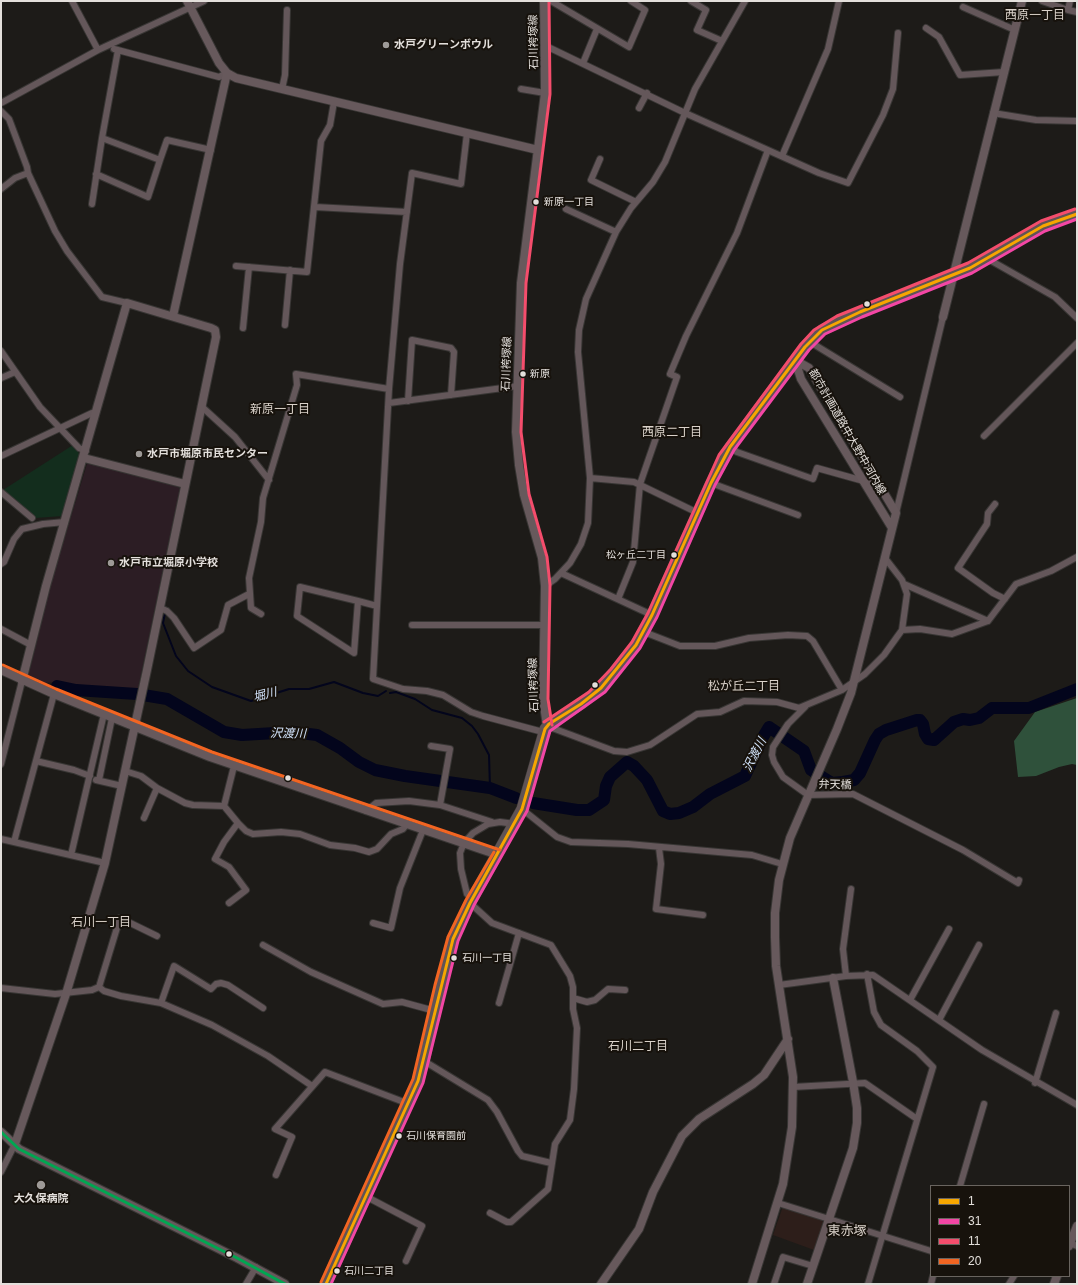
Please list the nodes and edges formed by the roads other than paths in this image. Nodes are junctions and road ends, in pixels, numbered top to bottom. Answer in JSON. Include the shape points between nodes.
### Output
{"nodes":[{"id":1,"x":72,"y":1,"type":"edge"},
{"id":2,"x":204,"y":1,"type":"edge"},
{"id":3,"x":544,"y":1,"type":"edge"},
{"id":4,"x":551,"y":1,"type":"edge"},
{"id":5,"x":631,"y":1,"type":"edge"},
{"id":6,"x":691,"y":1,"type":"edge"},
{"id":7,"x":745,"y":1,"type":"edge"},
{"id":8,"x":839,"y":1,"type":"edge"},
{"id":9,"x":1022,"y":1,"type":"edge"},
{"id":10,"x":1042,"y":1,"type":"edge"},
{"id":11,"x":1070,"y":1,"type":"edge"},
{"id":12,"x":189,"y":4,"type":"edge"},
{"id":13,"x":963,"y":7,"type":"dead end"},
{"id":14,"x":287,"y":10,"type":"dead end"},
{"id":15,"x":1068,"y":10,"type":"junction"},
{"id":16,"x":1077,"y":12,"type":"edge"},
{"id":17,"x":926,"y":28,"type":"dead end"},
{"id":18,"x":597,"y":29,"type":"junction"},
{"id":19,"x":1015,"y":30,"type":"junction"},
{"id":20,"x":898,"y":33,"type":"dead end"},
{"id":21,"x":722,"y":41,"type":"junction"},
{"id":22,"x":546,"y":46,"type":"junction"},
{"id":23,"x":107,"y":47,"type":"junction"},
{"id":24,"x":98,"y":50,"type":"junction"},
{"id":25,"x":118,"y":50,"type":"junction"},
{"id":26,"x":582,"y":64,"type":"junction"},
{"id":27,"x":1004,"y":72,"type":"junction"},
{"id":28,"x":227,"y":73,"type":"junction"},
{"id":29,"x":282,"y":89,"type":"junction"},
{"id":30,"x":521,"y":89,"type":"dead end"},
{"id":31,"x":545,"y":93,"type":"junction"},
{"id":32,"x":647,"y":93,"type":"junction"},
{"id":33,"x":1,"y":102,"type":"edge"},
{"id":34,"x":334,"y":102,"type":"junction"},
{"id":35,"x":639,"y":108,"type":"dead end"},
{"id":36,"x":1,"y":111,"type":"edge"},
{"id":37,"x":685,"y":113,"type":"junction"},
{"id":38,"x":993,"y":113,"type":"junction"},
{"id":39,"x":1077,"y":121,"type":"edge"},
{"id":40,"x":467,"y":133,"type":"junction"},
{"id":41,"x":102,"y":138,"type":"junction"},
{"id":42,"x":211,"y":150,"type":"junction"},
{"id":43,"x":538,"y":150,"type":"junction"},
{"id":44,"x":768,"y":150,"type":"junction"},
{"id":45,"x":782,"y":156,"type":"junction"},
{"id":46,"x":600,"y":159,"type":"dead end"},
{"id":47,"x":160,"y":160,"type":"junction"},
{"id":48,"x":28,"y":173,"type":"junction"},
{"id":49,"x":96,"y":174,"type":"junction"},
{"id":50,"x":1,"y":189,"type":"edge"},
{"id":51,"x":636,"y":202,"type":"junction"},
{"id":52,"x":92,"y":204,"type":"dead end"},
{"id":53,"x":315,"y":207,"type":"junction"},
{"id":54,"x":566,"y":209,"type":"dead end"},
{"id":55,"x":407,"y":212,"type":"junction"},
{"id":56,"x":1077,"y":214,"type":"edge"},
{"id":57,"x":616,"y":232,"type":"junction"},
{"id":58,"x":988,"y":259,"type":"junction"},
{"id":59,"x":236,"y":266,"type":"dead end"},
{"id":60,"x":249,"y":267,"type":"junction"},
{"id":61,"x":290,"y":270,"type":"junction"},
{"id":62,"x":953,"y":275,"type":"junction"},
{"id":63,"x":128,"y":303,"type":"junction"},
{"id":64,"x":173,"y":316,"type":"junction"},
{"id":65,"x":943,"y":317,"type":"joint"},
{"id":66,"x":1077,"y":318,"type":"edge"},
{"id":67,"x":285,"y":326,"type":"dead end"},
{"id":68,"x":242,"y":328,"type":"dead end"},
{"id":69,"x":811,"y":340,"type":"junction"},
{"id":70,"x":1077,"y":343,"type":"edge"},
{"id":71,"x":1,"y":351,"type":"edge"},
{"id":72,"x":795,"y":360,"type":"junction"},
{"id":73,"x":15,"y":372,"type":"junction"},
{"id":74,"x":1,"y":378,"type":"edge"},
{"id":75,"x":518,"y":386,"type":"junction"},
{"id":76,"x":389,"y":389,"type":"junction"},
{"id":77,"x":451,"y":395,"type":"junction"},
{"id":78,"x":900,"y":397,"type":"dead end"},
{"id":79,"x":408,"y":401,"type":"junction"},
{"id":80,"x":389,"y":403,"type":"junction"},
{"id":81,"x":201,"y":406,"type":"junction"},
{"id":82,"x":96,"y":413,"type":"junction"},
{"id":83,"x":60,"y":428,"type":"junction"},
{"id":84,"x":984,"y":436,"type":"dead end"},
{"id":85,"x":730,"y":447,"type":"junction"},
{"id":86,"x":2,"y":455,"type":"edge"},
{"id":87,"x":85,"y":455,"type":"junction"},
{"id":88,"x":590,"y":478,"type":"junction"},
{"id":89,"x":268,"y":480,"type":"junction"},
{"id":90,"x":863,"y":481,"type":"junction"},
{"id":91,"x":711,"y":483,"type":"junction"},
{"id":92,"x":185,"y":484,"type":"junction"},
{"id":93,"x":640,"y":484,"type":"junction"},
{"id":94,"x":878,"y":485,"type":"dead end"},
{"id":95,"x":1,"y":492,"type":"edge"},
{"id":96,"x":995,"y":504,"type":"dead end"},
{"id":97,"x":698,"y":513,"type":"junction"},
{"id":98,"x":896,"y":513,"type":"junction"},
{"id":99,"x":798,"y":515,"type":"dead end"},
{"id":100,"x":32,"y":518,"type":"dead end"},
{"id":101,"x":65,"y":522,"type":"junction"},
{"id":102,"x":892,"y":528,"type":"junction"},
{"id":103,"x":1077,"y":557,"type":"edge"},
{"id":104,"x":885,"y":558,"type":"junction"},
{"id":105,"x":1,"y":564,"type":"edge"},
{"id":106,"x":561,"y":573,"type":"junction"},
{"id":107,"x":904,"y":584,"type":"junction"},
{"id":108,"x":545,"y":586,"type":"junction"},
{"id":109,"x":249,"y":594,"type":"junction"},
{"id":110,"x":618,"y":599,"type":"junction"},
{"id":111,"x":1006,"y":599,"type":"junction"},
{"id":112,"x":358,"y":601,"type":"junction"},
{"id":113,"x":377,"y":606,"type":"junction"},
{"id":114,"x":160,"y":608,"type":"junction"},
{"id":115,"x":261,"y":614,"type":"dead end"},
{"id":116,"x":652,"y":615,"type":"junction"},
{"id":117,"x":988,"y":621,"type":"junction"},
{"id":118,"x":412,"y":625,"type":"dead end"},
{"id":119,"x":544,"y":625,"type":"junction"},
{"id":120,"x":1,"y":629,"type":"edge"},
{"id":121,"x":902,"y":630,"type":"junction"},
{"id":122,"x":644,"y":632,"type":"junction"},
{"id":123,"x":31,"y":646,"type":"junction"},
{"id":124,"x":1,"y":670,"type":"edge"},
{"id":125,"x":22,"y":681,"type":"junction"},
{"id":126,"x":853,"y":683,"type":"junction"},
{"id":127,"x":842,"y":690,"type":"junction"},
{"id":128,"x":54,"y":694,"type":"junction"},
{"id":129,"x":805,"y":707,"type":"junction"},
{"id":130,"x":104,"y":714,"type":"junction"},
{"id":131,"x":112,"y":718,"type":"junction"},
{"id":132,"x":134,"y":727,"type":"junction"},
{"id":133,"x":545,"y":729,"type":"junction"},
{"id":134,"x":431,"y":746,"type":"dead end"},
{"id":135,"x":36,"y":761,"type":"junction"},
{"id":136,"x":1,"y":764,"type":"edge"},
{"id":137,"x":234,"y":766,"type":"junction"},
{"id":138,"x":125,"y":771,"type":"junction"},
{"id":139,"x":90,"y":778,"type":"junction"},
{"id":140,"x":99,"y":780,"type":"junction"},
{"id":141,"x":122,"y":786,"type":"junction"},
{"id":142,"x":157,"y":788,"type":"junction"},
{"id":143,"x":808,"y":795,"type":"junction"},
{"id":144,"x":440,"y":805,"type":"junction"},
{"id":145,"x":224,"y":806,"type":"junction"},
{"id":146,"x":522,"y":809,"type":"junction"},
{"id":147,"x":366,"y":811,"type":"junction"},
{"id":148,"x":144,"y":818,"type":"dead end"},
{"id":149,"x":492,"y":822,"type":"junction"},
{"id":150,"x":238,"y":823,"type":"junction"},
{"id":151,"x":407,"y":824,"type":"junction"},
{"id":152,"x":515,"y":824,"type":"junction"},
{"id":153,"x":423,"y":830,"type":"junction"},
{"id":154,"x":1,"y":839,"type":"edge"},
{"id":155,"x":14,"y":842,"type":"junction"},
{"id":156,"x":464,"y":843,"type":"junction"},
{"id":157,"x":659,"y":848,"type":"junction"},
{"id":158,"x":71,"y":855,"type":"junction"},
{"id":159,"x":498,"y":855,"type":"junction"},
{"id":160,"x":105,"y":863,"type":"junction"},
{"id":161,"x":782,"y":864,"type":"junction"},
{"id":162,"x":1019,"y":880,"type":"dead end"},
{"id":163,"x":851,"y":889,"type":"dead end"},
{"id":164,"x":471,"y":901,"type":"junction"},
{"id":165,"x":229,"y":903,"type":"dead end"},
{"id":166,"x":703,"y":916,"type":"dead end"},
{"id":167,"x":373,"y":923,"type":"dead end"},
{"id":168,"x":948,"y":929,"type":"dead end"},
{"id":169,"x":519,"y":932,"type":"junction"},
{"id":170,"x":157,"y":936,"type":"dead end"},
{"id":171,"x":263,"y":945,"type":"dead end"},
{"id":172,"x":979,"y":945,"type":"dead end"},
{"id":173,"x":867,"y":974,"type":"junction"},
{"id":174,"x":846,"y":976,"type":"junction"},
{"id":175,"x":833,"y":978,"type":"junction"},
{"id":176,"x":779,"y":985,"type":"junction"},
{"id":177,"x":1,"y":988,"type":"edge"},
{"id":178,"x":99,"y":988,"type":"junction"},
{"id":179,"x":625,"y":990,"type":"dead end"},
{"id":180,"x":66,"y":994,"type":"junction"},
{"id":181,"x":574,"y":998,"type":"junction"},
{"id":182,"x":910,"y":1000,"type":"junction"},
{"id":183,"x":160,"y":1003,"type":"junction"},
{"id":184,"x":499,"y":1003,"type":"dead end"},
{"id":185,"x":263,"y":1008,"type":"dead end"},
{"id":186,"x":435,"y":1012,"type":"junction"},
{"id":187,"x":1056,"y":1012,"type":"dead end"},
{"id":188,"x":939,"y":1020,"type":"junction"},
{"id":189,"x":788,"y":1039,"type":"junction"},
{"id":190,"x":424,"y":1061,"type":"junction"},
{"id":191,"x":853,"y":1082,"type":"junction"},
{"id":192,"x":1035,"y":1083,"type":"junction"},
{"id":193,"x":312,"y":1086,"type":"junction"},
{"id":194,"x":793,"y":1087,"type":"junction"},
{"id":195,"x":409,"y":1104,"type":"junction"},
{"id":196,"x":984,"y":1104,"type":"dead end"},
{"id":197,"x":1077,"y":1105,"type":"edge"},
{"id":198,"x":917,"y":1119,"type":"junction"},
{"id":199,"x":1,"y":1132,"type":"edge"},
{"id":200,"x":15,"y":1144,"type":"junction"},
{"id":201,"x":551,"y":1163,"type":"junction"},
{"id":202,"x":1,"y":1172,"type":"edge"},
{"id":203,"x":276,"y":1175,"type":"dead end"},
{"id":204,"x":960,"y":1185,"type":"edge"},
{"id":205,"x":366,"y":1197,"type":"junction"},
{"id":206,"x":778,"y":1202,"type":"junction"},
{"id":207,"x":490,"y":1213,"type":"dead end"},
{"id":208,"x":829,"y":1219,"type":"junction"},
{"id":209,"x":1077,"y":1226,"type":"edge"},
{"id":210,"x":882,"y":1236,"type":"junction"},
{"id":211,"x":1072,"y":1245,"type":"edge"},
{"id":212,"x":930,"y":1251,"type":"edge"},
{"id":213,"x":406,"y":1261,"type":"dead end"},
{"id":214,"x":813,"y":1266,"type":"junction"},
{"id":215,"x":256,"y":1268,"type":"junction"},
{"id":216,"x":246,"y":1284,"type":"edge"},
{"id":217,"x":286,"y":1284,"type":"edge"},
{"id":218,"x":326,"y":1284,"type":"edge"},
{"id":219,"x":601,"y":1284,"type":"edge"},
{"id":220,"x":752,"y":1284,"type":"edge"},
{"id":221,"x":774,"y":1284,"type":"edge"},
{"id":222,"x":807,"y":1284,"type":"edge"},
{"id":223,"x":868,"y":1284,"type":"edge"}],
"edges":[{"from":1,"to":24,"type":"street"},
{"from":2,"to":12,"type":"street"},
{"from":3,"to":22,"type":"street","name":"石川袴塚線"},
{"from":4,"to":18,"type":"street"},
{"from":5,"to":18,"type":"street","via":[[646,10],[629,47]]},
{"from":6,"to":21,"type":"street","via":[[706,10],[697,30]]},
{"from":7,"to":21,"type":"street"},
{"from":8,"to":45,"type":"street","via":[[828,49]]},
{"from":9,"to":19,"type":"street"},
{"from":10,"to":15,"type":"street"},
{"from":11,"to":15,"type":"street"},
{"from":12,"to":23,"type":"street"},
{"from":12,"to":28,"type":"street","via":[[212,52]]},
{"from":13,"to":19,"type":"street"},
{"from":14,"to":29,"type":"street","via":[[285,75]]},
{"from":15,"to":16,"type":"street"},
{"from":17,"to":27,"type":"street","via":[[938,37],[960,75]]},
{"from":18,"to":26,"type":"street"},
{"from":19,"to":27,"type":"street"},
{"from":20,"to":45,"type":"street","via":[[893,89],[883,116],[848,183]]},
{"from":21,"to":37,"type":"street","via":[[695,89]]},
{"from":22,"to":26,"type":"street"},
{"from":22,"to":31,"type":"street","name":"石川袴塚線"},
{"from":23,"to":24,"type":"street"},
{"from":23,"to":25,"type":"street"},
{"from":24,"to":33,"type":"street"},
{"from":25,"to":28,"type":"street","via":[[219,77]]},
{"from":25,"to":41,"type":"street"},
{"from":26,"to":32,"type":"street"},
{"from":27,"to":38,"type":"street"},
{"from":28,"to":29,"type":"street","via":[[241,80]]},
{"from":28,"to":42,"type":"street"},
{"from":29,"to":34,"type":"street"},
{"from":30,"to":31,"type":"street"},
{"from":31,"to":43,"type":"street","name":"石川袴塚線"},
{"from":32,"to":35,"type":"street"},
{"from":32,"to":37,"type":"street"},
{"from":34,"to":40,"type":"street"},
{"from":34,"to":53,"type":"street","via":[[330,125],[321,141]]},
{"from":36,"to":48,"type":"street","via":[[8,119]]},
{"from":37,"to":44,"type":"street"},
{"from":37,"to":51,"type":"street","via":[[665,162],[653,182]]},
{"from":38,"to":39,"type":"street","via":[[1036,120]]},
{"from":38,"to":62,"type":"street"},
{"from":40,"to":43,"type":"street"},
{"from":40,"to":55,"type":"street","via":[[461,184],[412,173]]},
{"from":41,"to":47,"type":"street"},
{"from":41,"to":49,"type":"street"},
{"from":42,"to":47,"type":"street","via":[[167,140]]},
{"from":42,"to":64,"type":"street"},
{"from":43,"to":75,"type":"street","name":"石川袴塚線","via":[[521,283]]},
{"from":44,"to":45,"type":"street"},
{"from":44,"to":93,"type":"street","via":[[737,232],[670,374],[677,377]]},
{"from":46,"to":51,"type":"street","via":[[591,180]]},
{"from":47,"to":49,"type":"street","via":[[148,198]]},
{"from":48,"to":50,"type":"street","via":[[15,178]]},
{"from":48,"to":63,"type":"street","via":[[55,231],[98,294],[107,299]]},
{"from":49,"to":52,"type":"street"},
{"from":51,"to":57,"type":"street"},
{"from":53,"to":55,"type":"street"},
{"from":53,"to":61,"type":"street","via":[[307,272]]},
{"from":54,"to":57,"type":"street"},
{"from":55,"to":76,"type":"street"},
{"from":56,"to":58,"type":"highway","via":[[1043,226]]},
{"from":57,"to":88,"type":"street","via":[[590,288],[579,330],[578,365]]},
{"from":58,"to":62,"type":"highway"},
{"from":58,"to":66,"type":"street","via":[[1055,297]]},
{"from":59,"to":60,"type":"street"},
{"from":60,"to":61,"type":"street"},
{"from":60,"to":68,"type":"street"},
{"from":61,"to":67,"type":"street"},
{"from":62,"to":65,"type":"street"},
{"from":62,"to":69,"type":"highway","via":[[839,321],[822,330]]},
{"from":63,"to":64,"type":"street"},
{"from":63,"to":82,"type":"street"},
{"from":64,"to":81,"type":"street","via":[[211,328],[216,333]]},
{"from":65,"to":98,"type":"street"},
{"from":69,"to":72,"type":"highway"},
{"from":69,"to":78,"type":"street","via":[[815,345]]},
{"from":70,"to":84,"type":"street"},
{"from":71,"to":73,"type":"street"},
{"from":72,"to":85,"type":"highway"},
{"from":72,"to":90,"type":"street","name":"都市計画道路中大野中河内線","via":[[801,379]]},
{"from":72,"to":98,"type":"street","name":"都市計画道路中大野中河内線","via":[[809,368]]},
{"from":73,"to":74,"type":"street"},
{"from":73,"to":83,"type":"street","via":[[40,407]]},
{"from":75,"to":77,"type":"street"},
{"from":75,"to":108,"type":"street","name":"石川袴塚線","via":[[516,432],[519,465],[524,495],[542,558]]},
{"from":76,"to":80,"type":"street"},
{"from":76,"to":89,"type":"street","via":[[296,374],[297,385]]},
{"from":77,"to":79,"type":"street"},
{"from":77,"to":79,"type":"street","via":[[454,352],[451,348],[412,340]]},
{"from":79,"to":80,"type":"street"},
{"from":80,"to":113,"type":"street"},
{"from":81,"to":89,"type":"street","via":[[235,436]]},
{"from":81,"to":92,"type":"street"},
{"from":82,"to":83,"type":"street"},
{"from":82,"to":87,"type":"street"},
{"from":83,"to":86,"type":"street"},
{"from":83,"to":87,"type":"street"},
{"from":85,"to":90,"type":"street","via":[[737,452],[813,479],[817,468]]},
{"from":85,"to":91,"type":"highway"},
{"from":87,"to":92,"type":"street"},
{"from":87,"to":101,"type":"street"},
{"from":88,"to":93,"type":"street"},
{"from":88,"to":106,"type":"street","via":[[585,534],[570,563]]},
{"from":89,"to":109,"type":"street","via":[[249,578]]},
{"from":90,"to":94,"type":"street"},
{"from":90,"to":102,"type":"street","name":"都市計画道路中大野中河内線"},
{"from":91,"to":97,"type":"highway"},
{"from":91,"to":99,"type":"street"},
{"from":92,"to":114,"type":"street"},
{"from":93,"to":97,"type":"street"},
{"from":93,"to":110,"type":"street","via":[[633,562]]},
{"from":95,"to":100,"type":"street"},
{"from":96,"to":111,"type":"street","via":[[988,513],[987,524],[958,568],[993,593]]},
{"from":97,"to":116,"type":"highway"},
{"from":98,"to":102,"type":"street"},
{"from":101,"to":105,"type":"street","via":[[22,529]]},
{"from":101,"to":123,"type":"street"},
{"from":102,"to":104,"type":"street"},
{"from":103,"to":111,"type":"street","via":[[1051,571],[1016,584]]},
{"from":104,"to":107,"type":"street"},
{"from":104,"to":126,"type":"street"},
{"from":106,"to":108,"type":"street"},
{"from":106,"to":110,"type":"street"},
{"from":107,"to":117,"type":"street"},
{"from":107,"to":121,"type":"street","via":[[907,594]]},
{"from":108,"to":119,"type":"street","name":"石川袴塚線"},
{"from":109,"to":114,"type":"street","via":[[228,605],[221,630],[194,648],[174,618]]},
{"from":109,"to":115,"type":"street","via":[[251,608]]},
{"from":110,"to":116,"type":"street"},
{"from":111,"to":117,"type":"street"},
{"from":112,"to":112,"type":"street","via":[[300,587],[297,616],[354,653]]},
{"from":112,"to":113,"type":"street"},
{"from":113,"to":133,"type":"street","via":[[373,679],[403,689],[443,695],[471,712],[483,716]]},
{"from":114,"to":132,"type":"street"},
{"from":116,"to":122,"type":"highway"},
{"from":117,"to":121,"type":"street","via":[[952,634],[920,629]]},
{"from":118,"to":119,"type":"street"},
{"from":119,"to":133,"type":"street","name":"石川袴塚線"},
{"from":120,"to":123,"type":"street"},
{"from":121,"to":126,"type":"street","via":[[884,655]]},
{"from":122,"to":127,"type":"street","via":[[680,646],[715,646],[749,638],[807,636],[813,640]]},
{"from":122,"to":133,"type":"highway","via":[[601,688]]},
{"from":123,"to":125,"type":"street"},
{"from":124,"to":125,"type":"street"},
{"from":125,"to":128,"type":"street"},
{"from":125,"to":136,"type":"street"},
{"from":126,"to":127,"type":"street"},
{"from":126,"to":143,"type":"street","via":[[847,704]]},
{"from":127,"to":129,"type":"street"},
{"from":128,"to":130,"type":"street"},
{"from":128,"to":135,"type":"street"},
{"from":129,"to":133,"type":"street","via":[[799,708],[777,702],[744,701],[720,712],[697,714],[650,745],[627,752],[614,751]]},
{"from":129,"to":143,"type":"street","name":"弁天橋","via":[[777,739],[772,755],[783,777]]},
{"from":130,"to":131,"type":"street"},
{"from":130,"to":139,"type":"street"},
{"from":131,"to":132,"type":"street"},
{"from":131,"to":140,"type":"street"},
{"from":132,"to":137,"type":"street"},
{"from":132,"to":138,"type":"street"},
{"from":133,"to":146,"type":"highway"},
{"from":134,"to":144,"type":"street","via":[[450,748]]},
{"from":135,"to":139,"type":"street","via":[[74,770]]},
{"from":135,"to":155,"type":"street"},
{"from":137,"to":145,"type":"street"},
{"from":137,"to":147,"type":"street"},
{"from":138,"to":141,"type":"street"},
{"from":138,"to":142,"type":"street","via":[[141,776]]},
{"from":139,"to":140,"type":"street"},
{"from":139,"to":158,"type":"street"},
{"from":140,"to":141,"type":"street"},
{"from":141,"to":160,"type":"street"},
{"from":142,"to":145,"type":"street","via":[[185,803]]},
{"from":142,"to":148,"type":"street"},
{"from":143,"to":161,"type":"street"},
{"from":143,"to":162,"type":"street","name":"弁天橋","via":[[853,794],[963,850],[1018,883]]},
{"from":144,"to":147,"type":"street","via":[[409,801],[376,803]]},
{"from":144,"to":149,"type":"street"},
{"from":145,"to":150,"type":"street"},
{"from":146,"to":152,"type":"highway"},
{"from":146,"to":157,"type":"street","via":[[563,840],[580,844],[628,844]]},
{"from":147,"to":151,"type":"street"},
{"from":149,"to":152,"type":"street"},
{"from":149,"to":156,"type":"street"},
{"from":150,"to":151,"type":"street","via":[[253,834],[300,834],[330,846],[369,852],[377,849],[391,834],[403,829]]},
{"from":150,"to":165,"type":"street","via":[[215,859],[229,867],[246,890]]},
{"from":151,"to":153,"type":"street"},
{"from":152,"to":159,"type":"highway"},
{"from":153,"to":156,"type":"street"},
{"from":153,"to":167,"type":"street","via":[[400,888],[391,928]]},
{"from":154,"to":155,"type":"street"},
{"from":155,"to":158,"type":"street"},
{"from":156,"to":159,"type":"street"},
{"from":156,"to":164,"type":"street","via":[[460,853],[461,869],[466,894]]},
{"from":157,"to":161,"type":"street","via":[[752,855]]},
{"from":157,"to":166,"type":"street","via":[[661,864],[656,909]]},
{"from":158,"to":160,"type":"street"},
{"from":159,"to":164,"type":"highway"},
{"from":160,"to":180,"type":"street"},
{"from":161,"to":176,"type":"street","via":[[774,919]]},
{"from":163,"to":174,"type":"street","via":[[843,948]]},
{"from":164,"to":169,"type":"street","via":[[492,923]]},
{"from":164,"to":186,"type":"highway","via":[[457,928],[447,958]]},
{"from":168,"to":182,"type":"street"},
{"from":169,"to":181,"type":"street","via":[[551,945],[570,976]]},
{"from":169,"to":184,"type":"street"},
{"from":170,"to":178,"type":"street","via":[[120,918]]},
{"from":171,"to":186,"type":"street","via":[[311,972],[383,1004],[402,1002]]},
{"from":172,"to":188,"type":"street"},
{"from":173,"to":174,"type":"street"},
{"from":173,"to":182,"type":"street","via":[[878,978]]},
{"from":173,"to":198,"type":"street","via":[[874,1012],[881,1025],[917,1051],[933,1067]]},
{"from":174,"to":175,"type":"street"},
{"from":175,"to":176,"type":"street"},
{"from":175,"to":191,"type":"street"},
{"from":176,"to":189,"type":"street"},
{"from":177,"to":180,"type":"street"},
{"from":178,"to":180,"type":"street"},
{"from":178,"to":183,"type":"street","via":[[121,996]]},
{"from":179,"to":181,"type":"street","via":[[608,989],[595,1000],[587,1002]]},
{"from":180,"to":200,"type":"street"},
{"from":181,"to":201,"type":"street","via":[[577,1034],[570,1120],[555,1144]]},
{"from":182,"to":188,"type":"street"},
{"from":183,"to":185,"type":"street","via":[[174,966],[211,989],[221,983]]},
{"from":183,"to":193,"type":"street","via":[[212,1025],[254,1048]]},
{"from":186,"to":190,"type":"highway"},
{"from":187,"to":192,"type":"street"},
{"from":188,"to":192,"type":"street"},
{"from":189,"to":194,"type":"street"},
{"from":189,"to":219,"type":"street","via":[[764,1075],[698,1119],[682,1136],[639,1228]]},
{"from":190,"to":195,"type":"highway"},
{"from":190,"to":201,"type":"street","via":[[488,1100],[498,1112],[522,1156]]},
{"from":191,"to":194,"type":"street"},
{"from":191,"to":198,"type":"street","via":[[870,1085]]},
{"from":191,"to":208,"type":"street","via":[[857,1108],[856,1135]]},
{"from":192,"to":197,"type":"street"},
{"from":193,"to":195,"type":"street","via":[[322,1074],[329,1073]]},
{"from":193,"to":203,"type":"street","via":[[275,1129],[292,1137]]},
{"from":194,"to":206,"type":"street","via":[[790,1150]]},
{"from":195,"to":205,"type":"highway"},
{"from":196,"to":204,"type":"street"},
{"from":198,"to":210,"type":"street"},
{"from":199,"to":200,"type":"street"},
{"from":200,"to":202,"type":"street"},
{"from":200,"to":215,"type":"street","via":[[19,1150]]},
{"from":201,"to":207,"type":"street","via":[[548,1189],[511,1222]]},
{"from":205,"to":213,"type":"street","via":[[422,1226]]},
{"from":205,"to":218,"type":"highway"},
{"from":206,"to":208,"type":"street"},
{"from":206,"to":220,"type":"street"},
{"from":208,"to":210,"type":"street"},
{"from":208,"to":214,"type":"street"},
{"from":209,"to":211,"type":"street"},
{"from":210,"to":212,"type":"street"},
{"from":210,"to":223,"type":"street"},
{"from":214,"to":221,"type":"street","via":[[783,1257]]},
{"from":214,"to":222,"type":"street"},
{"from":215,"to":216,"type":"street"},
{"from":215,"to":217,"type":"street"}]}
